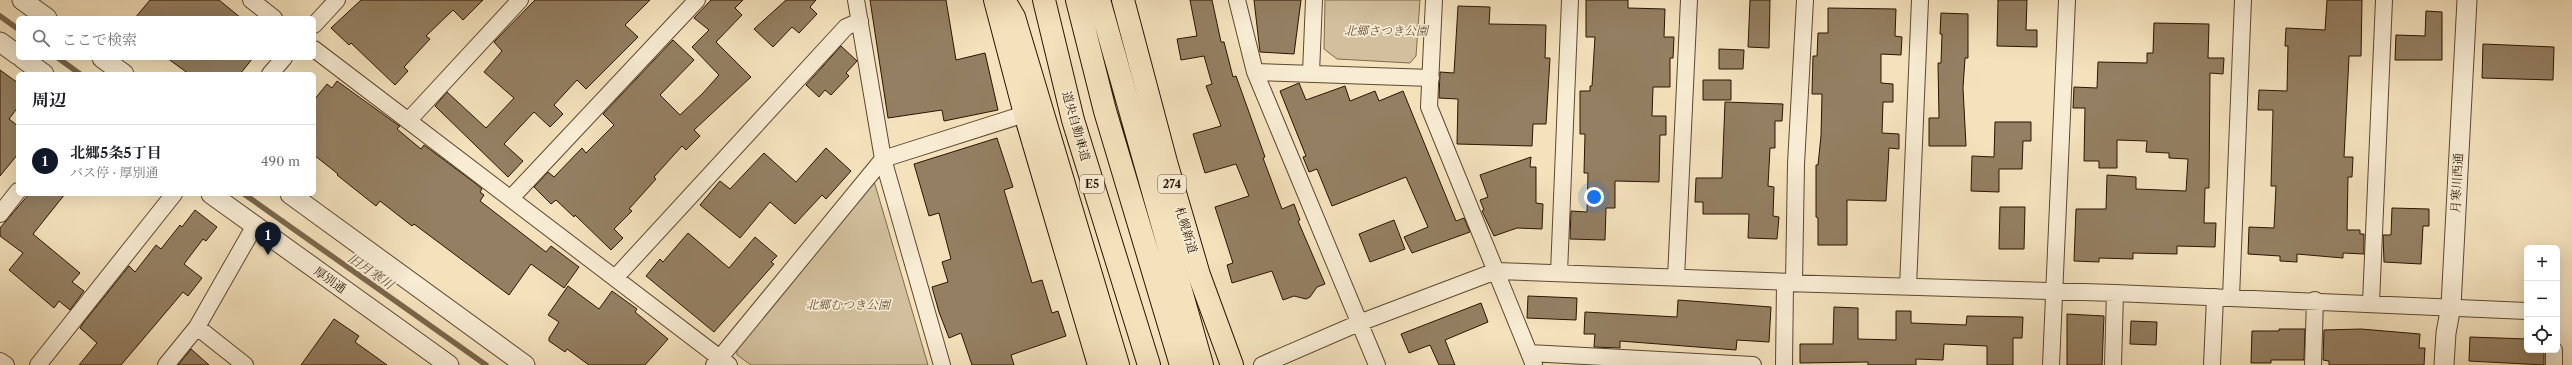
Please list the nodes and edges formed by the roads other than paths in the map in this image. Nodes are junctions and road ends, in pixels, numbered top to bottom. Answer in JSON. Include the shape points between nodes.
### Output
{"nodes":[{"id":1,"x":22,"y":0,"type":"edge"},
{"id":2,"x":251,"y":0,"type":"edge"},
{"id":3,"x":337,"y":0,"type":"edge"},
{"id":4,"x":520,"y":0,"type":"edge"},
{"id":5,"x":697,"y":0,"type":"edge"},
{"id":6,"x":856,"y":0,"type":"edge"},
{"id":7,"x":995,"y":0,"type":"edge"},
{"id":8,"x":1004,"y":0,"type":"edge"},
{"id":9,"x":1044,"y":0,"type":"edge"},
{"id":10,"x":1077,"y":0,"type":"edge"},
{"id":11,"x":1100,"y":0,"type":"edge"},
{"id":12,"x":1123,"y":0,"type":"edge"},
{"id":13,"x":1238,"y":0,"type":"edge"},
{"id":14,"x":1314,"y":0,"type":"edge"},
{"id":15,"x":1434,"y":0,"type":"edge"},
{"id":16,"x":1570,"y":0,"type":"edge"},
{"id":17,"x":1689,"y":0,"type":"edge"},
{"id":18,"x":1805,"y":0,"type":"edge"},
{"id":19,"x":1920,"y":0,"type":"edge"},
{"id":20,"x":2067,"y":0,"type":"edge"},
{"id":21,"x":2243,"y":0,"type":"edge"},
{"id":22,"x":2384,"y":0,"type":"edge"},
{"id":23,"x":2467,"y":0,"type":"edge"},
{"id":24,"x":44,"y":16,"type":"edge"},
{"id":25,"x":271,"y":16,"type":"edge"},
{"id":26,"x":860,"y":21,"type":"junction"},
{"id":27,"x":316,"y":23,"type":"edge"},
{"id":28,"x":0,"y":42,"type":"edge"},
{"id":29,"x":316,"y":51,"type":"edge"},
{"id":30,"x":16,"y":54,"type":"edge"},
{"id":31,"x":25,"y":60,"type":"edge"},
{"id":32,"x":105,"y":60,"type":"edge"},
{"id":33,"x":282,"y":60,"type":"edge"},
{"id":34,"x":41,"y":72,"type":"edge"},
{"id":35,"x":121,"y":72,"type":"edge"},
{"id":36,"x":272,"y":72,"type":"edge"},
{"id":37,"x":1255,"y":72,"type":"junction"},
{"id":38,"x":1311,"y":73,"type":"junction"},
{"id":39,"x":1431,"y":78,"type":"junction"},
{"id":40,"x":1025,"y":114,"type":"junction"},
{"id":41,"x":408,"y":120,"type":"junction"},
{"id":42,"x":883,"y":158,"type":"junction"},
{"id":43,"x":16,"y":194,"type":"edge"},
{"id":44,"x":172,"y":196,"type":"edge"},
{"id":45,"x":214,"y":196,"type":"edge"},
{"id":46,"x":293,"y":196,"type":"edge"},
{"id":47,"x":511,"y":198,"type":"junction"},
{"id":48,"x":0,"y":214,"type":"edge"},
{"id":49,"x":254,"y":227,"type":"junction"},
{"id":50,"x":1496,"y":272,"type":"junction"},
{"id":51,"x":1559,"y":273,"type":"junction"},
{"id":52,"x":615,"y":278,"type":"junction"},
{"id":53,"x":1676,"y":278,"type":"junction"},
{"id":54,"x":1785,"y":283,"type":"junction"},
{"id":55,"x":1908,"y":287,"type":"junction"},
{"id":56,"x":2055,"y":290,"type":"junction"},
{"id":57,"x":2115,"y":293,"type":"junction"},
{"id":58,"x":2216,"y":296,"type":"junction"},
{"id":59,"x":2231,"y":297,"type":"junction"},
{"id":60,"x":2315,"y":300,"type":"junction"},
{"id":61,"x":2371,"y":303,"type":"junction"},
{"id":62,"x":2451,"y":306,"type":"junction"},
{"id":63,"x":2524,"y":311,"type":"edge"},
{"id":64,"x":1359,"y":323,"type":"junction"},
{"id":65,"x":197,"y":327,"type":"junction"},
{"id":66,"x":2554,"y":353,"type":"edge"},
{"id":67,"x":1532,"y":359,"type":"edge"},
{"id":68,"x":0,"y":361,"type":"edge"},
{"id":69,"x":1636,"y":362,"type":"edge"},
{"id":70,"x":721,"y":363,"type":"edge"},
{"id":71,"x":445,"y":364,"type":"edge"},
{"id":72,"x":6,"y":365,"type":"edge"},
{"id":73,"x":38,"y":365,"type":"edge"},
{"id":74,"x":166,"y":365,"type":"edge"},
{"id":75,"x":245,"y":365,"type":"edge"},
{"id":76,"x":525,"y":365,"type":"edge"},
{"id":77,"x":942,"y":365,"type":"edge"},
{"id":78,"x":1099,"y":365,"type":"edge"},
{"id":79,"x":1118,"y":365,"type":"edge"},
{"id":80,"x":1149,"y":365,"type":"edge"},
{"id":81,"x":1181,"y":365,"type":"edge"},
{"id":82,"x":1202,"y":365,"type":"edge"},
{"id":83,"x":1232,"y":365,"type":"edge"},
{"id":84,"x":1262,"y":365,"type":"edge"},
{"id":85,"x":1377,"y":365,"type":"edge"},
{"id":86,"x":1753,"y":365,"type":"edge"},
{"id":87,"x":1784,"y":365,"type":"edge"},
{"id":88,"x":2051,"y":365,"type":"edge"},
{"id":89,"x":2113,"y":365,"type":"edge"},
{"id":90,"x":2212,"y":365,"type":"edge"},
{"id":91,"x":2312,"y":365,"type":"edge"},
{"id":92,"x":2444,"y":365,"type":"edge"},
{"id":93,"x":2554,"y":365,"type":"edge"}],
"edges":[{"from":1,"to":24,"type":"street"},
{"from":2,"to":25,"type":"street"},
{"from":3,"to":27,"type":"street"},
{"from":4,"to":41,"type":"street"},
{"from":5,"to":47,"type":"street"},
{"from":6,"to":26,"type":"street"},
{"from":7,"to":40,"type":"highway"},
{"from":8,"to":79,"type":"highway","via":[[1014,17]]},
{"from":9,"to":80,"type":"highway","name":"道央自動車道","number":"E5","via":[[1073,120]]},
{"from":10,"to":81,"type":"highway","via":[[1105,111]]},
{"from":11,"to":82,"type":"highway"},
{"from":12,"to":83,"type":"highway","name":"札幌新道","number":"274","via":[[1166,162],[1200,275]]},
{"from":13,"to":37,"type":"street"},
{"from":14,"to":38,"type":"street"},
{"from":15,"to":39,"type":"street"},
{"from":16,"to":51,"type":"street"},
{"from":17,"to":53,"type":"street"},
{"from":18,"to":54,"type":"street","via":[[1796,164],[1794,282]]},
{"from":19,"to":55,"type":"street"},
{"from":20,"to":56,"type":"street"},
{"from":21,"to":59,"type":"street"},
{"from":22,"to":61,"type":"street"},
{"from":23,"to":62,"type":"street","name":"月寒川西通"},
{"from":26,"to":42,"type":"street"},
{"from":26,"to":52,"type":"street","via":[[846,27]]},
{"from":28,"to":30,"type":"street"},
{"from":29,"to":41,"type":"street"},
{"from":31,"to":34,"type":"street"},
{"from":32,"to":35,"type":"street"},
{"from":33,"to":36,"type":"street"},
{"from":37,"to":38,"type":"street"},
{"from":37,"to":64,"type":"street"},
{"from":38,"to":39,"type":"street"},
{"from":39,"to":50,"type":"street","via":[[1429,107]]},
{"from":40,"to":42,"type":"street"},
{"from":40,"to":78,"type":"highway"},
{"from":41,"to":47,"type":"street"},
{"from":42,"to":70,"type":"street"},
{"from":42,"to":77,"type":"street"},
{"from":43,"to":48,"type":"street"},
{"from":44,"to":73,"type":"street"},
{"from":45,"to":49,"type":"street","name":"厚別通"},
{"from":46,"to":76,"type":"street"},
{"from":47,"to":52,"type":"street"},
{"from":49,"to":65,"type":"street"},
{"from":49,"to":71,"type":"street","name":"厚別通"},
{"from":50,"to":51,"type":"street"},
{"from":50,"to":64,"type":"street"},
{"from":50,"to":67,"type":"street"},
{"from":51,"to":53,"type":"street"},
{"from":52,"to":70,"type":"street"},
{"from":53,"to":54,"type":"street"},
{"from":54,"to":55,"type":"street"},
{"from":54,"to":87,"type":"street"},
{"from":55,"to":56,"type":"street"},
{"from":56,"to":57,"type":"street"},
{"from":56,"to":88,"type":"street"},
{"from":57,"to":58,"type":"street"},
{"from":57,"to":89,"type":"street"},
{"from":58,"to":59,"type":"street"},
{"from":58,"to":90,"type":"street"},
{"from":59,"to":60,"type":"street"},
{"from":60,"to":61,"type":"street"},
{"from":60,"to":91,"type":"street"},
{"from":61,"to":62,"type":"street"},
{"from":62,"to":63,"type":"street"},
{"from":62,"to":92,"type":"street","name":"月寒川西通"},
{"from":64,"to":84,"type":"street"},
{"from":64,"to":85,"type":"street"},
{"from":65,"to":74,"type":"street"},
{"from":65,"to":75,"type":"street"},
{"from":66,"to":93,"type":"street"},
{"from":67,"to":69,"type":"street"},
{"from":68,"to":72,"type":"street"},
{"from":69,"to":86,"type":"street"}]}
